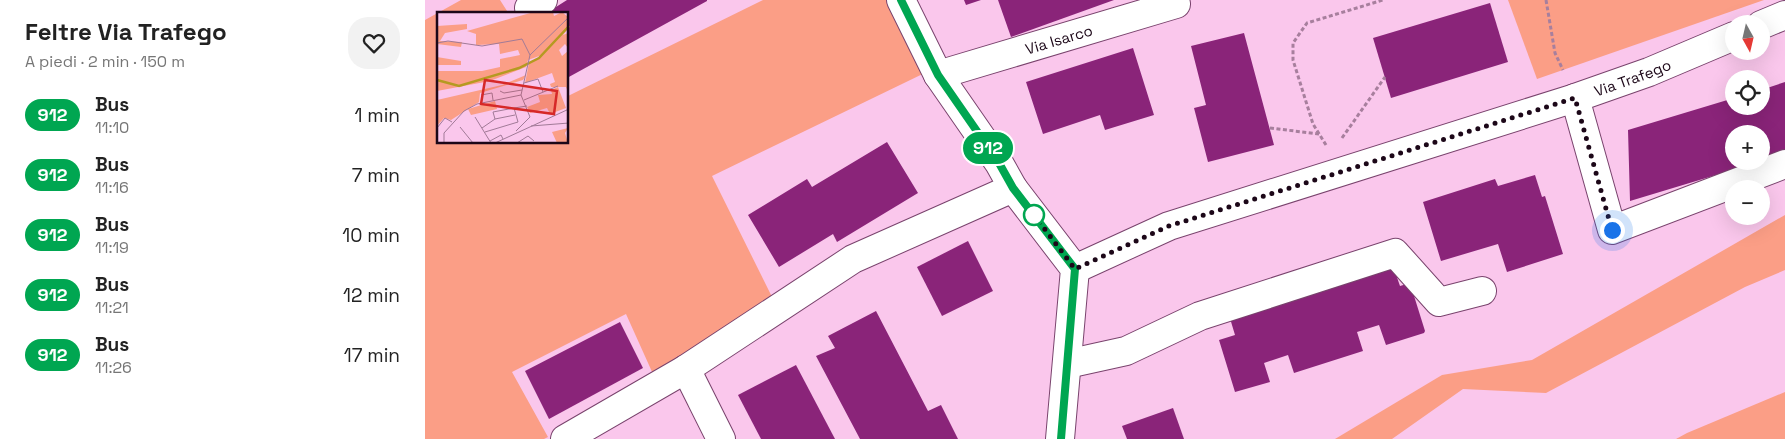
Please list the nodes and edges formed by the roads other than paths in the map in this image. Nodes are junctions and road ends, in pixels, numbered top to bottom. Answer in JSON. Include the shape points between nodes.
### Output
{"nodes":[{"id":1,"x":901,"y":0,"type":"edge"},
{"id":2,"x":1179,"y":1,"type":"edge"},
{"id":3,"x":1785,"y":15,"type":"edge"},
{"id":4,"x":1770,"y":21,"type":"edge"},
{"id":5,"x":1725,"y":40,"type":"edge"},
{"id":6,"x":938,"y":75,"type":"junction"},
{"id":7,"x":1575,"y":98,"type":"junction"},
{"id":8,"x":1785,"y":164,"type":"edge"},
{"id":9,"x":1013,"y":188,"type":"junction"},
{"id":10,"x":1075,"y":269,"type":"junction"},
{"id":11,"x":1482,"y":291,"type":"dead end"},
{"id":12,"x":1067,"y":364,"type":"junction"},
{"id":13,"x":686,"y":369,"type":"junction"},
{"id":14,"x":565,"y":439,"type":"edge"},
{"id":15,"x":721,"y":439,"type":"edge"},
{"id":16,"x":1061,"y":439,"type":"edge"}],
"edges":[{"from":1,"to":6,"type":"street"},
{"from":2,"to":6,"type":"street","name":"Via Isarco"},
{"from":3,"to":4,"type":"street"},
{"from":5,"to":7,"type":"street","name":"Via Trafego","via":[[1649,72]]},
{"from":6,"to":9,"type":"street"},
{"from":7,"to":8,"type":"street","via":[[1612,230]]},
{"from":7,"to":10,"type":"street","name":"Via Trafego","via":[[1336,162],[1169,226]]},
{"from":9,"to":10,"type":"street"},
{"from":9,"to":13,"type":"street","via":[[853,259]]},
{"from":10,"to":12,"type":"street"},
{"from":11,"to":12,"type":"street","via":[[1439,302],[1395,253],[1200,316],[1126,351]]},
{"from":12,"to":16,"type":"street"},
{"from":13,"to":14,"type":"street"},
{"from":13,"to":15,"type":"street"}]}
